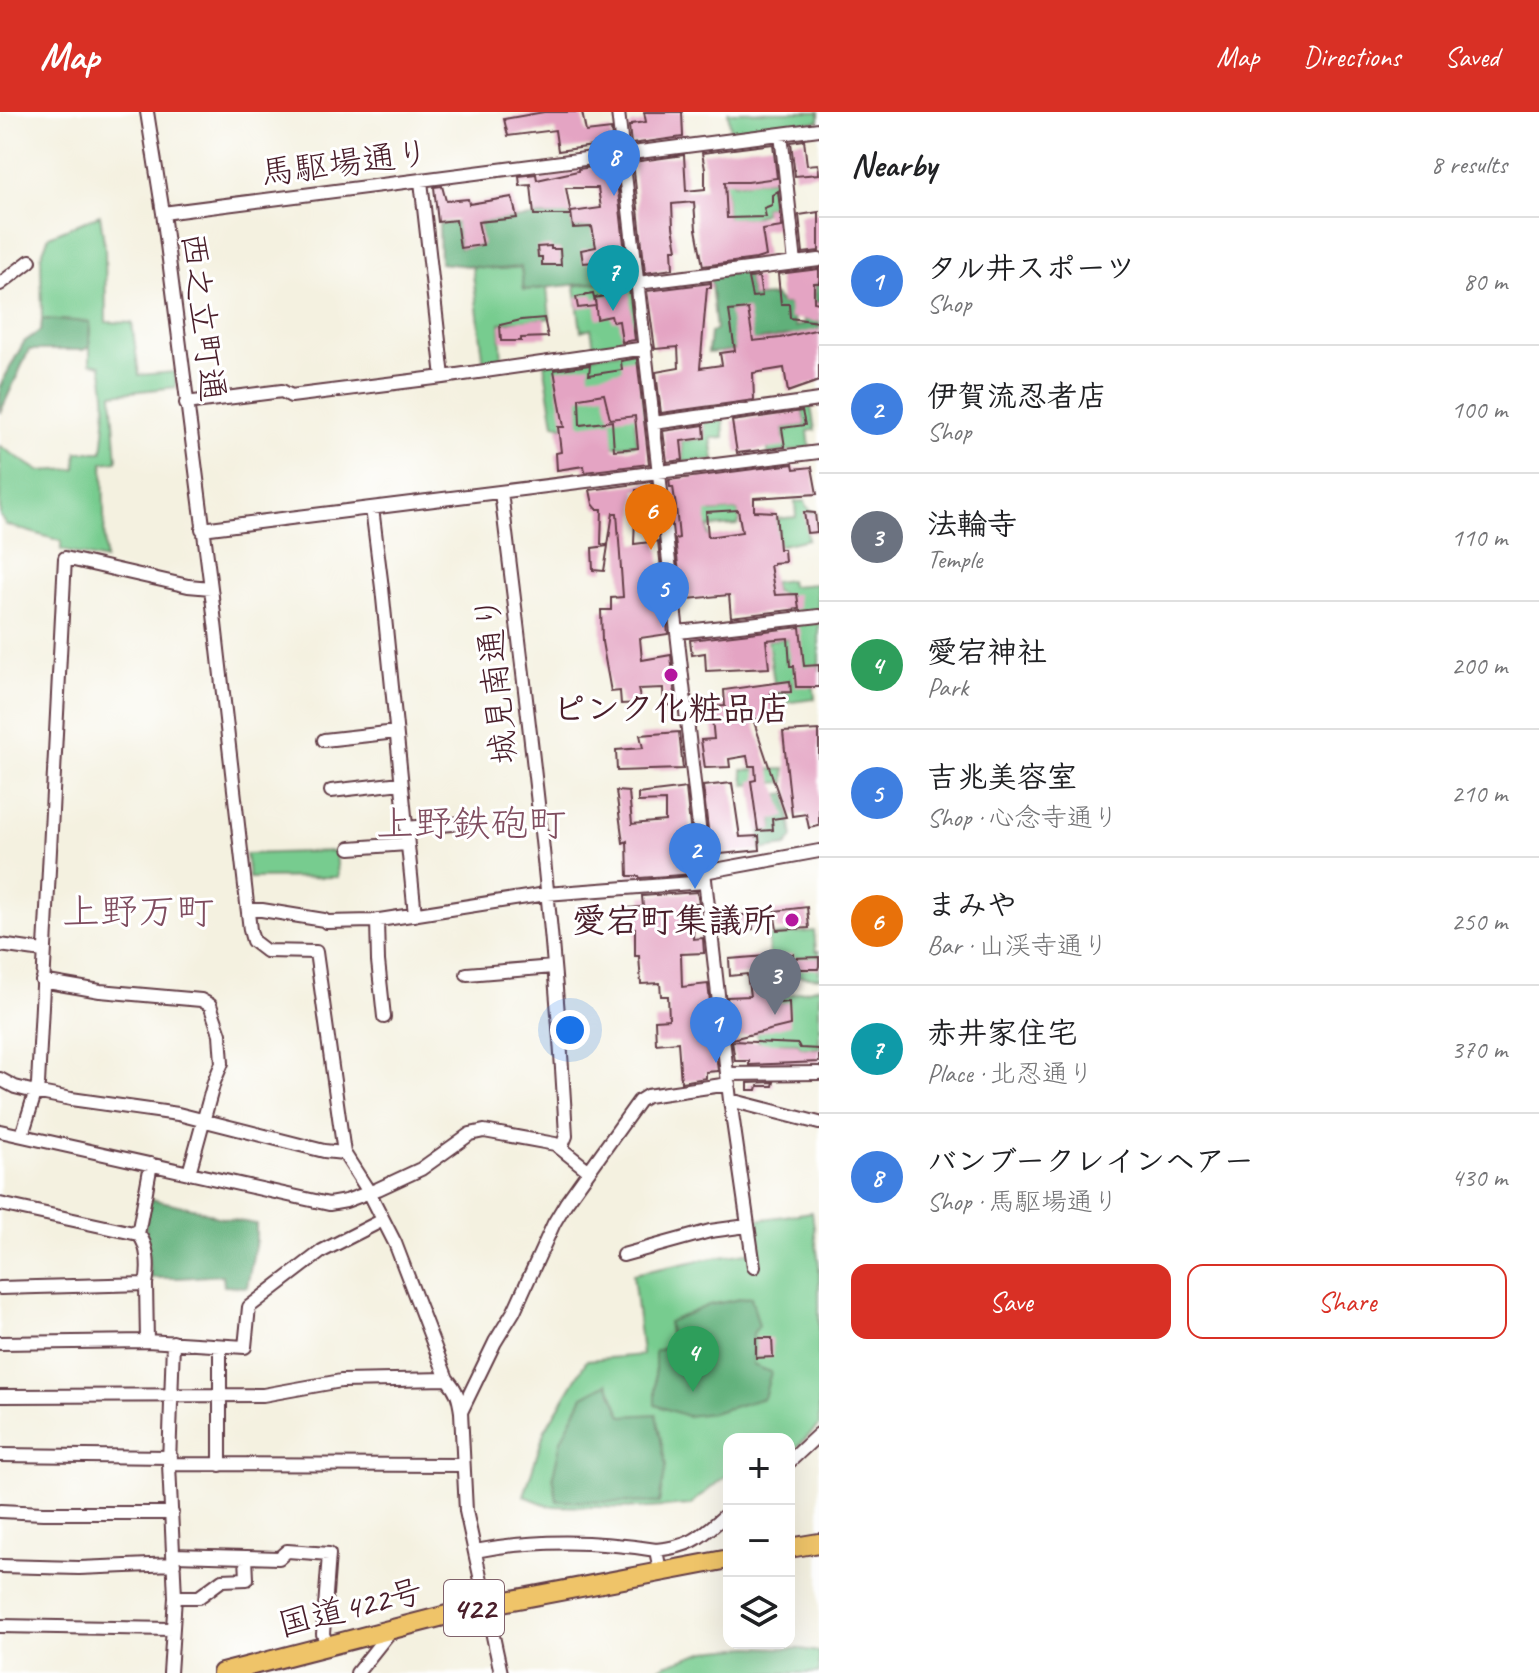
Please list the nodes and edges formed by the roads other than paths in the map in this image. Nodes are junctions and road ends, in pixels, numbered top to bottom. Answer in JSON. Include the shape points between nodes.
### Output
{"nodes":[{"id":1,"x":147,"y":112,"type":"edge"},
{"id":2,"x":618,"y":112,"type":"edge"},
{"id":3,"x":819,"y":129,"type":"edge"},
{"id":4,"x":781,"y":134,"type":"junction"},
{"id":5,"x":623,"y":155,"type":"junction"},
{"id":6,"x":421,"y":181,"type":"junction"},
{"id":7,"x":163,"y":213,"type":"junction"},
{"id":8,"x":819,"y":260,"type":"edge"},
{"id":9,"x":30,"y":261,"type":"dead end"},
{"id":10,"x":795,"y":263,"type":"junction"},
{"id":11,"x":638,"y":283,"type":"junction"},
{"id":12,"x":0,"y":284,"type":"edge"},
{"id":13,"x":646,"y":348,"type":"junction"},
{"id":14,"x":443,"y":377,"type":"junction"},
{"id":15,"x":819,"y":400,"type":"edge"},
{"id":16,"x":186,"y":403,"type":"junction"},
{"id":17,"x":654,"y":423,"type":"junction"},
{"id":18,"x":819,"y":452,"type":"edge"},
{"id":19,"x":659,"y":472,"type":"junction"},
{"id":20,"x":501,"y":492,"type":"junction"},
{"id":21,"x":372,"y":508,"type":"junction"},
{"id":22,"x":202,"y":529,"type":"junction"},
{"id":23,"x":211,"y":588,"type":"junction"},
{"id":24,"x":819,"y":616,"type":"edge"},
{"id":25,"x":678,"y":632,"type":"junction"},
{"id":26,"x":396,"y":732,"type":"junction"},
{"id":27,"x":324,"y":740,"type":"dead end"},
{"id":28,"x":401,"y":783,"type":"junction"},
{"id":29,"x":331,"y":791,"type":"dead end"},
{"id":30,"x":475,"y":822,"type":"dead end"},
{"id":31,"x":406,"y":828,"type":"junction"},
{"id":32,"x":407,"y":844,"type":"junction"},
{"id":33,"x":350,"y":848,"type":"dead end"},
{"id":34,"x":819,"y":851,"type":"edge"},
{"id":35,"x":704,"y":877,"type":"junction"},
{"id":36,"x":546,"y":894,"type":"junction"},
{"id":37,"x":248,"y":910,"type":"junction"},
{"id":38,"x":415,"y":915,"type":"junction"},
{"id":39,"x":377,"y":920,"type":"junction"},
{"id":40,"x":0,"y":945,"type":"edge"},
{"id":41,"x":43,"y":951,"type":"junction"},
{"id":42,"x":553,"y":967,"type":"junction"},
{"id":43,"x":467,"y":974,"type":"dead end"},
{"id":44,"x":42,"y":981,"type":"junction"},
{"id":45,"x":384,"y":1017,"type":"dead end"},
{"id":46,"x":819,"y":1073,"type":"edge"},
{"id":47,"x":0,"y":1079,"type":"edge"},
{"id":48,"x":728,"y":1079,"type":"junction"},
{"id":49,"x":35,"y":1092,"type":"junction"},
{"id":50,"x":730,"y":1100,"type":"junction"},
{"id":51,"x":204,"y":1121,"type":"junction"},
{"id":52,"x":819,"y":1123,"type":"edge"},
{"id":53,"x":0,"y":1131,"type":"edge"},
{"id":54,"x":22,"y":1135,"type":"junction"},
{"id":55,"x":561,"y":1148,"type":"junction"},
{"id":56,"x":344,"y":1153,"type":"junction"},
{"id":57,"x":151,"y":1164,"type":"junction"},
{"id":58,"x":589,"y":1171,"type":"junction"},
{"id":59,"x":189,"y":1173,"type":"junction"},
{"id":60,"x":369,"y":1192,"type":"junction"},
{"id":61,"x":0,"y":1204,"type":"edge"},
{"id":62,"x":383,"y":1220,"type":"junction"},
{"id":63,"x":747,"y":1226,"type":"junction"},
{"id":64,"x":138,"y":1234,"type":"junction"},
{"id":65,"x":623,"y":1255,"type":"dead end"},
{"id":66,"x":754,"y":1267,"type":"dead end"},
{"id":67,"x":146,"y":1284,"type":"junction"},
{"id":68,"x":0,"y":1288,"type":"edge"},
{"id":69,"x":147,"y":1341,"type":"junction"},
{"id":70,"x":173,"y":1342,"type":"junction"},
{"id":71,"x":0,"y":1343,"type":"edge"},
{"id":72,"x":220,"y":1346,"type":"junction"},
{"id":73,"x":447,"y":1379,"type":"junction"},
{"id":74,"x":0,"y":1396,"type":"edge"},
{"id":75,"x":171,"y":1396,"type":"junction"},
{"id":76,"x":220,"y":1396,"type":"junction"},
{"id":77,"x":461,"y":1412,"type":"junction"},
{"id":78,"x":819,"y":1434,"type":"edge"},
{"id":79,"x":0,"y":1455,"type":"edge"},
{"id":80,"x":795,"y":1456,"type":"edge"},
{"id":81,"x":170,"y":1460,"type":"junction"},
{"id":82,"x":220,"y":1465,"type":"junction"},
{"id":83,"x":463,"y":1465,"type":"junction"},
{"id":84,"x":0,"y":1511,"type":"edge"},
{"id":85,"x":172,"y":1513,"type":"junction"},
{"id":86,"x":723,"y":1517,"type":"edge"},
{"id":87,"x":819,"y":1543,"type":"edge"},
{"id":88,"x":795,"y":1547,"type":"edge"},
{"id":89,"x":656,"y":1550,"type":"junction"},
{"id":90,"x":475,"y":1551,"type":"junction"},
{"id":91,"x":246,"y":1557,"type":"junction"},
{"id":92,"x":174,"y":1559,"type":"junction"},
{"id":93,"x":723,"y":1560,"type":"edge"},
{"id":94,"x":0,"y":1566,"type":"edge"},
{"id":95,"x":660,"y":1571,"type":"junction"},
{"id":96,"x":175,"y":1597,"type":"junction"},
{"id":97,"x":486,"y":1605,"type":"junction"},
{"id":98,"x":0,"y":1626,"type":"edge"},
{"id":99,"x":172,"y":1629,"type":"junction"},
{"id":100,"x":392,"y":1629,"type":"junction"},
{"id":101,"x":327,"y":1645,"type":"junction"},
{"id":102,"x":275,"y":1666,"type":"edge"},
{"id":103,"x":170,"y":1673,"type":"edge"},
{"id":104,"x":222,"y":1673,"type":"edge"},
{"id":105,"x":357,"y":1673,"type":"edge"},
{"id":106,"x":501,"y":1673,"type":"edge"}],
"edges":[{"from":1,"to":7,"type":"street","name":"西之立町通"},
{"from":2,"to":5,"type":"street"},
{"from":3,"to":4,"type":"street","name":"馬駆場通り"},
{"from":4,"to":5,"type":"street","name":"馬駆場通り"},
{"from":4,"to":10,"type":"street"},
{"from":5,"to":6,"type":"street","name":"馬駆場通り"},
{"from":5,"to":11,"type":"street"},
{"from":6,"to":7,"type":"street","name":"馬駆場通り"},
{"from":6,"to":14,"type":"street"},
{"from":7,"to":16,"type":"street","name":"西之立町通"},
{"from":8,"to":10,"type":"street"},
{"from":9,"to":12,"type":"street"},
{"from":10,"to":11,"type":"street"},
{"from":11,"to":13,"type":"street"},
{"from":13,"to":14,"type":"street"},
{"from":13,"to":17,"type":"street"},
{"from":14,"to":16,"type":"street"},
{"from":15,"to":17,"type":"street"},
{"from":16,"to":22,"type":"street","name":"西之立町通"},
{"from":17,"to":19,"type":"street"},
{"from":18,"to":19,"type":"street"},
{"from":19,"to":20,"type":"street"},
{"from":19,"to":25,"type":"street"},
{"from":20,"to":21,"type":"street"},
{"from":20,"to":36,"type":"street","name":"城見南通り"},
{"from":21,"to":22,"type":"street"},
{"from":21,"to":26,"type":"street"},
{"from":22,"to":23,"type":"street","name":"西之立町通"},
{"from":23,"to":37,"type":"street","name":"西之立町通"},
{"from":23,"to":41,"type":"street","via":[[65,558]]},
{"from":24,"to":25,"type":"street"},
{"from":25,"to":35,"type":"street"},
{"from":26,"to":27,"type":"street"},
{"from":26,"to":28,"type":"street"},
{"from":28,"to":29,"type":"street"},
{"from":28,"to":31,"type":"street"},
{"from":30,"to":31,"type":"street"},
{"from":31,"to":32,"type":"street"},
{"from":32,"to":33,"type":"street"},
{"from":32,"to":38,"type":"street"},
{"from":34,"to":35,"type":"street"},
{"from":35,"to":36,"type":"street"},
{"from":35,"to":48,"type":"street"},
{"from":36,"to":38,"type":"street"},
{"from":36,"to":42,"type":"street","name":"城見南通り"},
{"from":37,"to":39,"type":"street","via":[[326,922]]},
{"from":37,"to":56,"type":"street","name":"西之立町通","via":[[253,941],[260,948],[316,952]]},
{"from":38,"to":39,"type":"street"},
{"from":39,"to":45,"type":"street"},
{"from":40,"to":41,"type":"street"},
{"from":41,"to":44,"type":"street"},
{"from":42,"to":43,"type":"street"},
{"from":42,"to":55,"type":"street","name":"城見南通り","via":[[566,1136]]},
{"from":44,"to":49,"type":"street"},
{"from":44,"to":51,"type":"street","via":[[210,1005],[222,1063]]},
{"from":46,"to":48,"type":"street"},
{"from":47,"to":49,"type":"street"},
{"from":48,"to":50,"type":"street"},
{"from":48,"to":58,"type":"street","via":[[639,1101]]},
{"from":49,"to":51,"type":"street"},
{"from":49,"to":54,"type":"street"},
{"from":50,"to":52,"type":"street"},
{"from":50,"to":63,"type":"street"},
{"from":51,"to":56,"type":"street"},
{"from":51,"to":59,"type":"street"},
{"from":53,"to":54,"type":"street"},
{"from":54,"to":57,"type":"street"},
{"from":55,"to":58,"type":"street"},
{"from":55,"to":60,"type":"street","via":[[484,1131],[470,1134],[421,1169]]},
{"from":56,"to":60,"type":"street"},
{"from":57,"to":59,"type":"street"},
{"from":57,"to":64,"type":"street"},
{"from":58,"to":77,"type":"street","via":[[554,1223]]},
{"from":59,"to":60,"type":"street","via":[[329,1204]]},
{"from":60,"to":62,"type":"street"},
{"from":61,"to":64,"type":"street"},
{"from":62,"to":72,"type":"street","via":[[322,1251],[249,1307],[245,1347]]},
{"from":62,"to":73,"type":"street"},
{"from":63,"to":65,"type":"street"},
{"from":63,"to":66,"type":"street"},
{"from":64,"to":67,"type":"street","via":[[144,1241]]},
{"from":67,"to":68,"type":"street"},
{"from":67,"to":69,"type":"street"},
{"from":69,"to":70,"type":"street"},
{"from":69,"to":71,"type":"street"},
{"from":70,"to":72,"type":"street"},
{"from":70,"to":75,"type":"street"},
{"from":72,"to":76,"type":"street"},
{"from":73,"to":76,"type":"street","via":[[341,1381],[263,1395]]},
{"from":73,"to":77,"type":"street","via":[[459,1396]]},
{"from":74,"to":75,"type":"street"},
{"from":75,"to":76,"type":"street"},
{"from":75,"to":81,"type":"street"},
{"from":76,"to":82,"type":"street"},
{"from":77,"to":83,"type":"street"},
{"from":78,"to":80,"type":"street"},
{"from":79,"to":81,"type":"street"},
{"from":81,"to":82,"type":"street"},
{"from":81,"to":85,"type":"street"},
{"from":82,"to":83,"type":"street"},
{"from":83,"to":90,"type":"street"},
{"from":84,"to":85,"type":"street"},
{"from":85,"to":92,"type":"street"},
{"from":86,"to":89,"type":"street","via":[[689,1544]]},
{"from":87,"to":88,"type":"highway"},
{"from":89,"to":90,"type":"street","via":[[598,1542],[539,1542]]},
{"from":89,"to":95,"type":"street"},
{"from":90,"to":97,"type":"street"},
{"from":91,"to":92,"type":"street"},
{"from":91,"to":96,"type":"street","via":[[247,1579],[222,1580],[199,1597]]},
{"from":91,"to":101,"type":"street","via":[[279,1558],[287,1551],[329,1554],[323,1634]]},
{"from":92,"to":94,"type":"street","via":[[79,1568]]},
{"from":92,"to":96,"type":"street"},
{"from":93,"to":95,"type":"highway","name":"国道422号","number":"422"},
{"from":95,"to":97,"type":"highway","name":"国道422号","number":"422"},
{"from":96,"to":99,"type":"street"},
{"from":97,"to":100,"type":"highway","name":"国道422号","number":"422"},
{"from":97,"to":106,"type":"street"},
{"from":98,"to":99,"type":"street"},
{"from":99,"to":103,"type":"street"},
{"from":100,"to":101,"type":"highway","name":"国道422号","number":"422"},
{"from":100,"to":105,"type":"street"},
{"from":101,"to":102,"type":"highway","name":"国道422号","number":"422"},
{"from":102,"to":104,"type":"highway","name":"国道422号","number":"422"}]}
